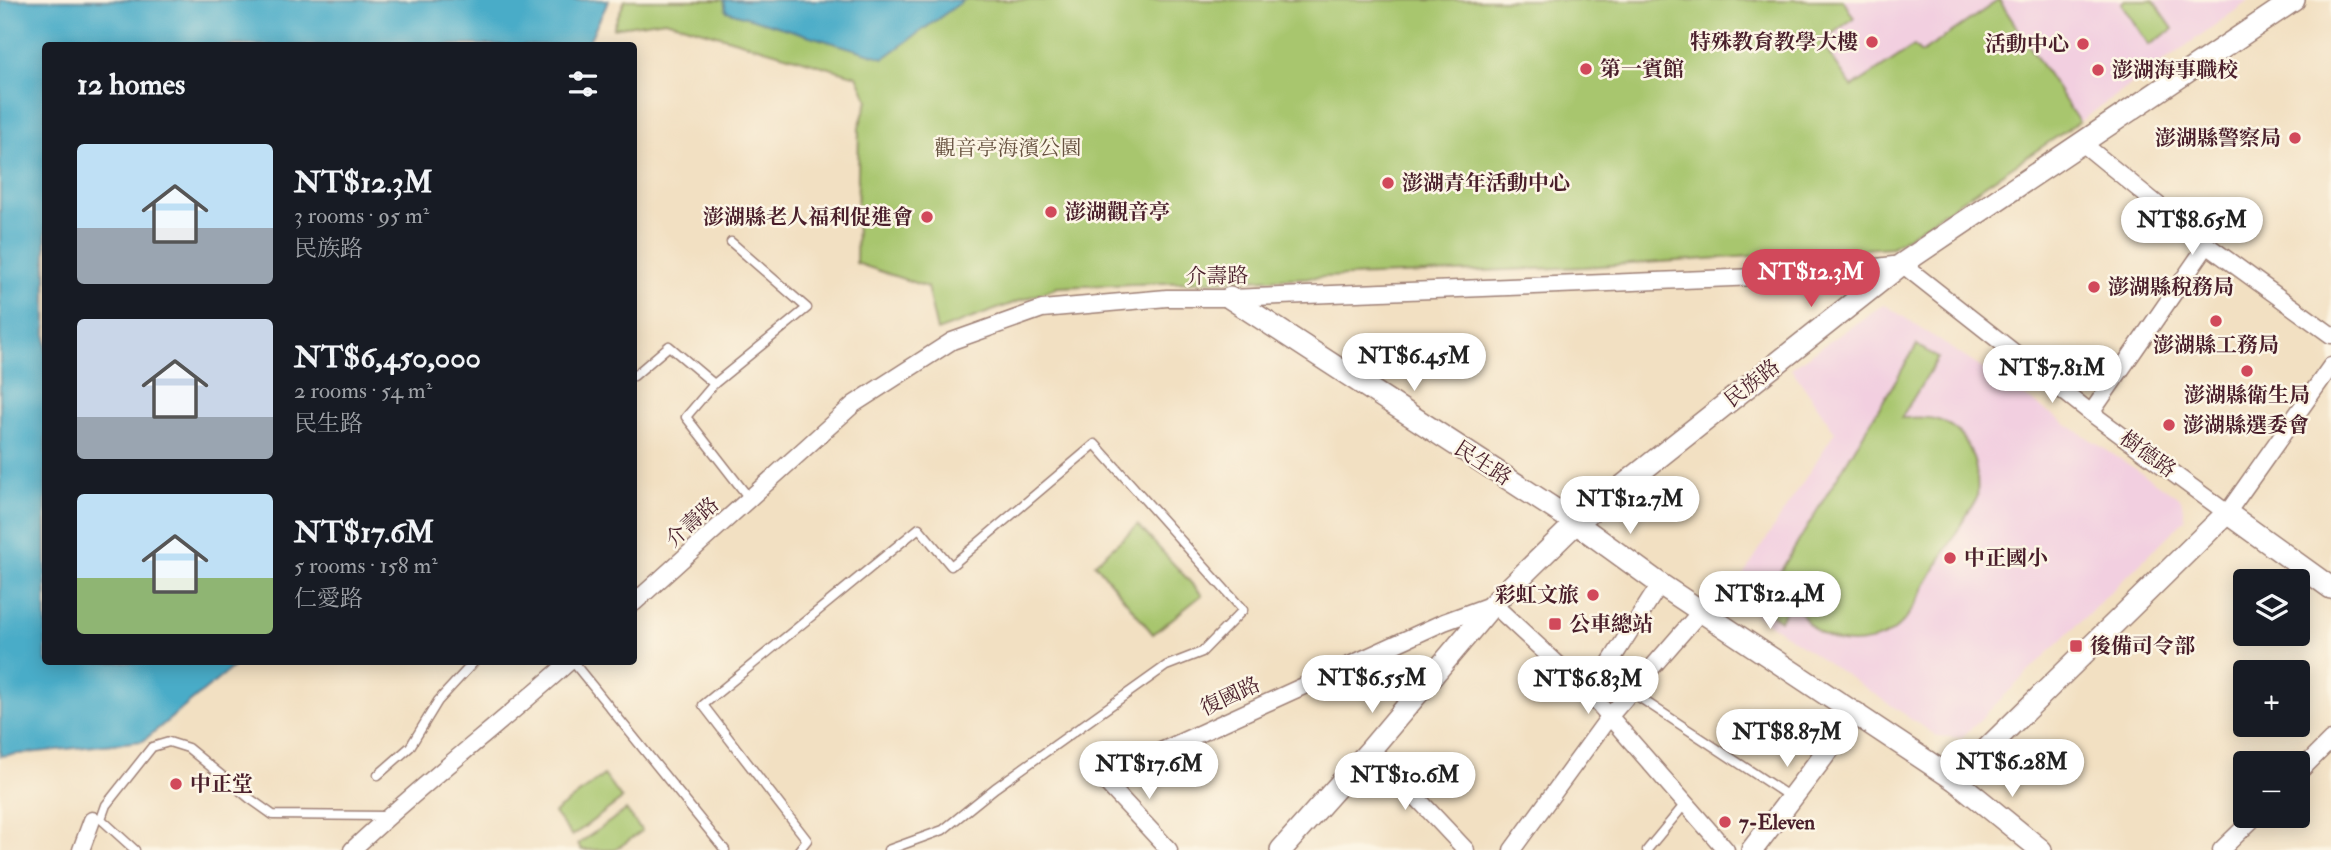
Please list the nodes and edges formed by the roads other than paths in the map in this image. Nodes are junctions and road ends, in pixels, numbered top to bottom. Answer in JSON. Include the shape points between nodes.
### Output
{"nodes":[{"id":1,"x":2294,"y":0,"type":"edge"},
{"id":2,"x":2081,"y":142,"type":"junction"},
{"id":3,"x":731,"y":242,"type":"dead end"},
{"id":4,"x":2207,"y":246,"type":"junction"},
{"id":5,"x":1902,"y":264,"type":"junction"},
{"id":6,"x":1230,"y":298,"type":"junction"},
{"id":7,"x":2331,"y":335,"type":"edge"},
{"id":8,"x":2331,"y":366,"type":"edge"},
{"id":9,"x":637,"y":373,"type":"edge"},
{"id":10,"x":714,"y":384,"type":"junction"},
{"id":11,"x":2091,"y":413,"type":"junction"},
{"id":12,"x":749,"y":498,"type":"junction"},
{"id":13,"x":2227,"y":513,"type":"junction"},
{"id":14,"x":1576,"y":523,"type":"junction"},
{"id":15,"x":1660,"y":584,"type":"junction"},
{"id":16,"x":2331,"y":588,"type":"edge"},
{"id":17,"x":637,"y":600,"type":"edge"},
{"id":18,"x":1493,"y":604,"type":"junction"},
{"id":19,"x":1701,"y":611,"type":"junction"},
{"id":20,"x":471,"y":665,"type":"edge"},
{"id":21,"x":568,"y":665,"type":"edge"},
{"id":22,"x":573,"y":665,"type":"edge"},
{"id":23,"x":1632,"y":692,"type":"junction"},
{"id":24,"x":1590,"y":695,"type":"junction"},
{"id":25,"x":1856,"y":713,"type":"junction"},
{"id":26,"x":1609,"y":717,"type":"junction"},
{"id":27,"x":2331,"y":740,"type":"edge"},
{"id":28,"x":1371,"y":749,"type":"junction"},
{"id":29,"x":2310,"y":761,"type":"edge"},
{"id":30,"x":378,"y":775,"type":"dead end"},
{"id":31,"x":1955,"y":780,"type":"junction"},
{"id":32,"x":1791,"y":798,"type":"junction"},
{"id":33,"x":1685,"y":804,"type":"junction"},
{"id":34,"x":388,"y":816,"type":"junction"},
{"id":35,"x":92,"y":820,"type":"dead end"},
{"id":36,"x":2244,"y":828,"type":"edge"},
{"id":37,"x":81,"y":850,"type":"edge"},
{"id":38,"x":135,"y":850,"type":"edge"},
{"id":39,"x":352,"y":850,"type":"edge"},
{"id":40,"x":725,"y":850,"type":"edge"},
{"id":41,"x":799,"y":850,"type":"edge"},
{"id":42,"x":888,"y":850,"type":"edge"},
{"id":43,"x":1169,"y":850,"type":"edge"},
{"id":44,"x":1281,"y":850,"type":"edge"},
{"id":45,"x":1466,"y":850,"type":"edge"},
{"id":46,"x":1511,"y":850,"type":"edge"},
{"id":47,"x":1647,"y":850,"type":"edge"},
{"id":48,"x":1726,"y":850,"type":"edge"},
{"id":49,"x":1752,"y":850,"type":"edge"},
{"id":50,"x":2041,"y":850,"type":"edge"},
{"id":51,"x":2221,"y":850,"type":"edge"}],
"edges":[{"from":1,"to":2,"type":"main road","name":"民族路"},
{"from":2,"to":4,"type":"street"},
{"from":2,"to":5,"type":"main road","name":"民族路"},
{"from":3,"to":10,"type":"lane","via":[[807,308]]},
{"from":4,"to":7,"type":"street"},
{"from":4,"to":11,"type":"street"},
{"from":5,"to":6,"type":"street","name":"介壽路","via":[[1808,275]]},
{"from":5,"to":11,"type":"street","name":"樹德路"},
{"from":5,"to":14,"type":"main road","name":"民族路"},
{"from":6,"to":12,"type":"street","name":"介壽路","via":[[1167,298],[1042,309],[952,341],[854,404]]},
{"from":6,"to":14,"type":"main road","name":"民生路"},
{"from":8,"to":13,"type":"street"},
{"from":9,"to":10,"type":"lane","via":[[669,346]]},
{"from":10,"to":12,"type":"lane","via":[[686,417]]},
{"from":11,"to":13,"type":"street","name":"樹德路"},
{"from":12,"to":17,"type":"street","name":"介壽路"},
{"from":13,"to":16,"type":"main road","name":"樹德路"},
{"from":13,"to":31,"type":"main road"},
{"from":14,"to":15,"type":"main road","name":"民生路"},
{"from":14,"to":18,"type":"main road","name":"民族路"},
{"from":15,"to":19,"type":"main road","name":"民生路"},
{"from":15,"to":24,"type":"street"},
{"from":18,"to":24,"type":"street"},
{"from":18,"to":28,"type":"main road","name":"民族路"},
{"from":18,"to":43,"type":"street","name":"復國路","via":[[1102,778]]},
{"from":19,"to":23,"type":"street"},
{"from":19,"to":25,"type":"main road","name":"民生路"},
{"from":20,"to":30,"type":"lane","via":[[438,701],[410,747]]},
{"from":21,"to":34,"type":"street"},
{"from":22,"to":40,"type":"lane"},
{"from":23,"to":26,"type":"street"},
{"from":23,"to":32,"type":"lane"},
{"from":24,"to":26,"type":"street"},
{"from":25,"to":31,"type":"main road","name":"民生路"},
{"from":25,"to":32,"type":"main road"},
{"from":26,"to":33,"type":"street"},
{"from":26,"to":46,"type":"street"},
{"from":27,"to":29,"type":"street"},
{"from":28,"to":44,"type":"main road","name":"民族路"},
{"from":28,"to":45,"type":"street"},
{"from":31,"to":50,"type":"main road","name":"民生路"},
{"from":32,"to":49,"type":"main road"},
{"from":33,"to":47,"type":"lane"},
{"from":33,"to":48,"type":"street"},
{"from":34,"to":38,"type":"lane","via":[[274,815],[188,748],[169,742],[152,747],[106,805],[101,819]]},
{"from":34,"to":39,"type":"street"},
{"from":35,"to":37,"type":"street"},
{"from":36,"to":51,"type":"street"},
{"from":41,"to":42,"type":"lane","via":[[807,840],[703,705],[919,528],[951,566],[1095,444],[1243,610],[1202,652],[1166,666],[943,830]]}]}
